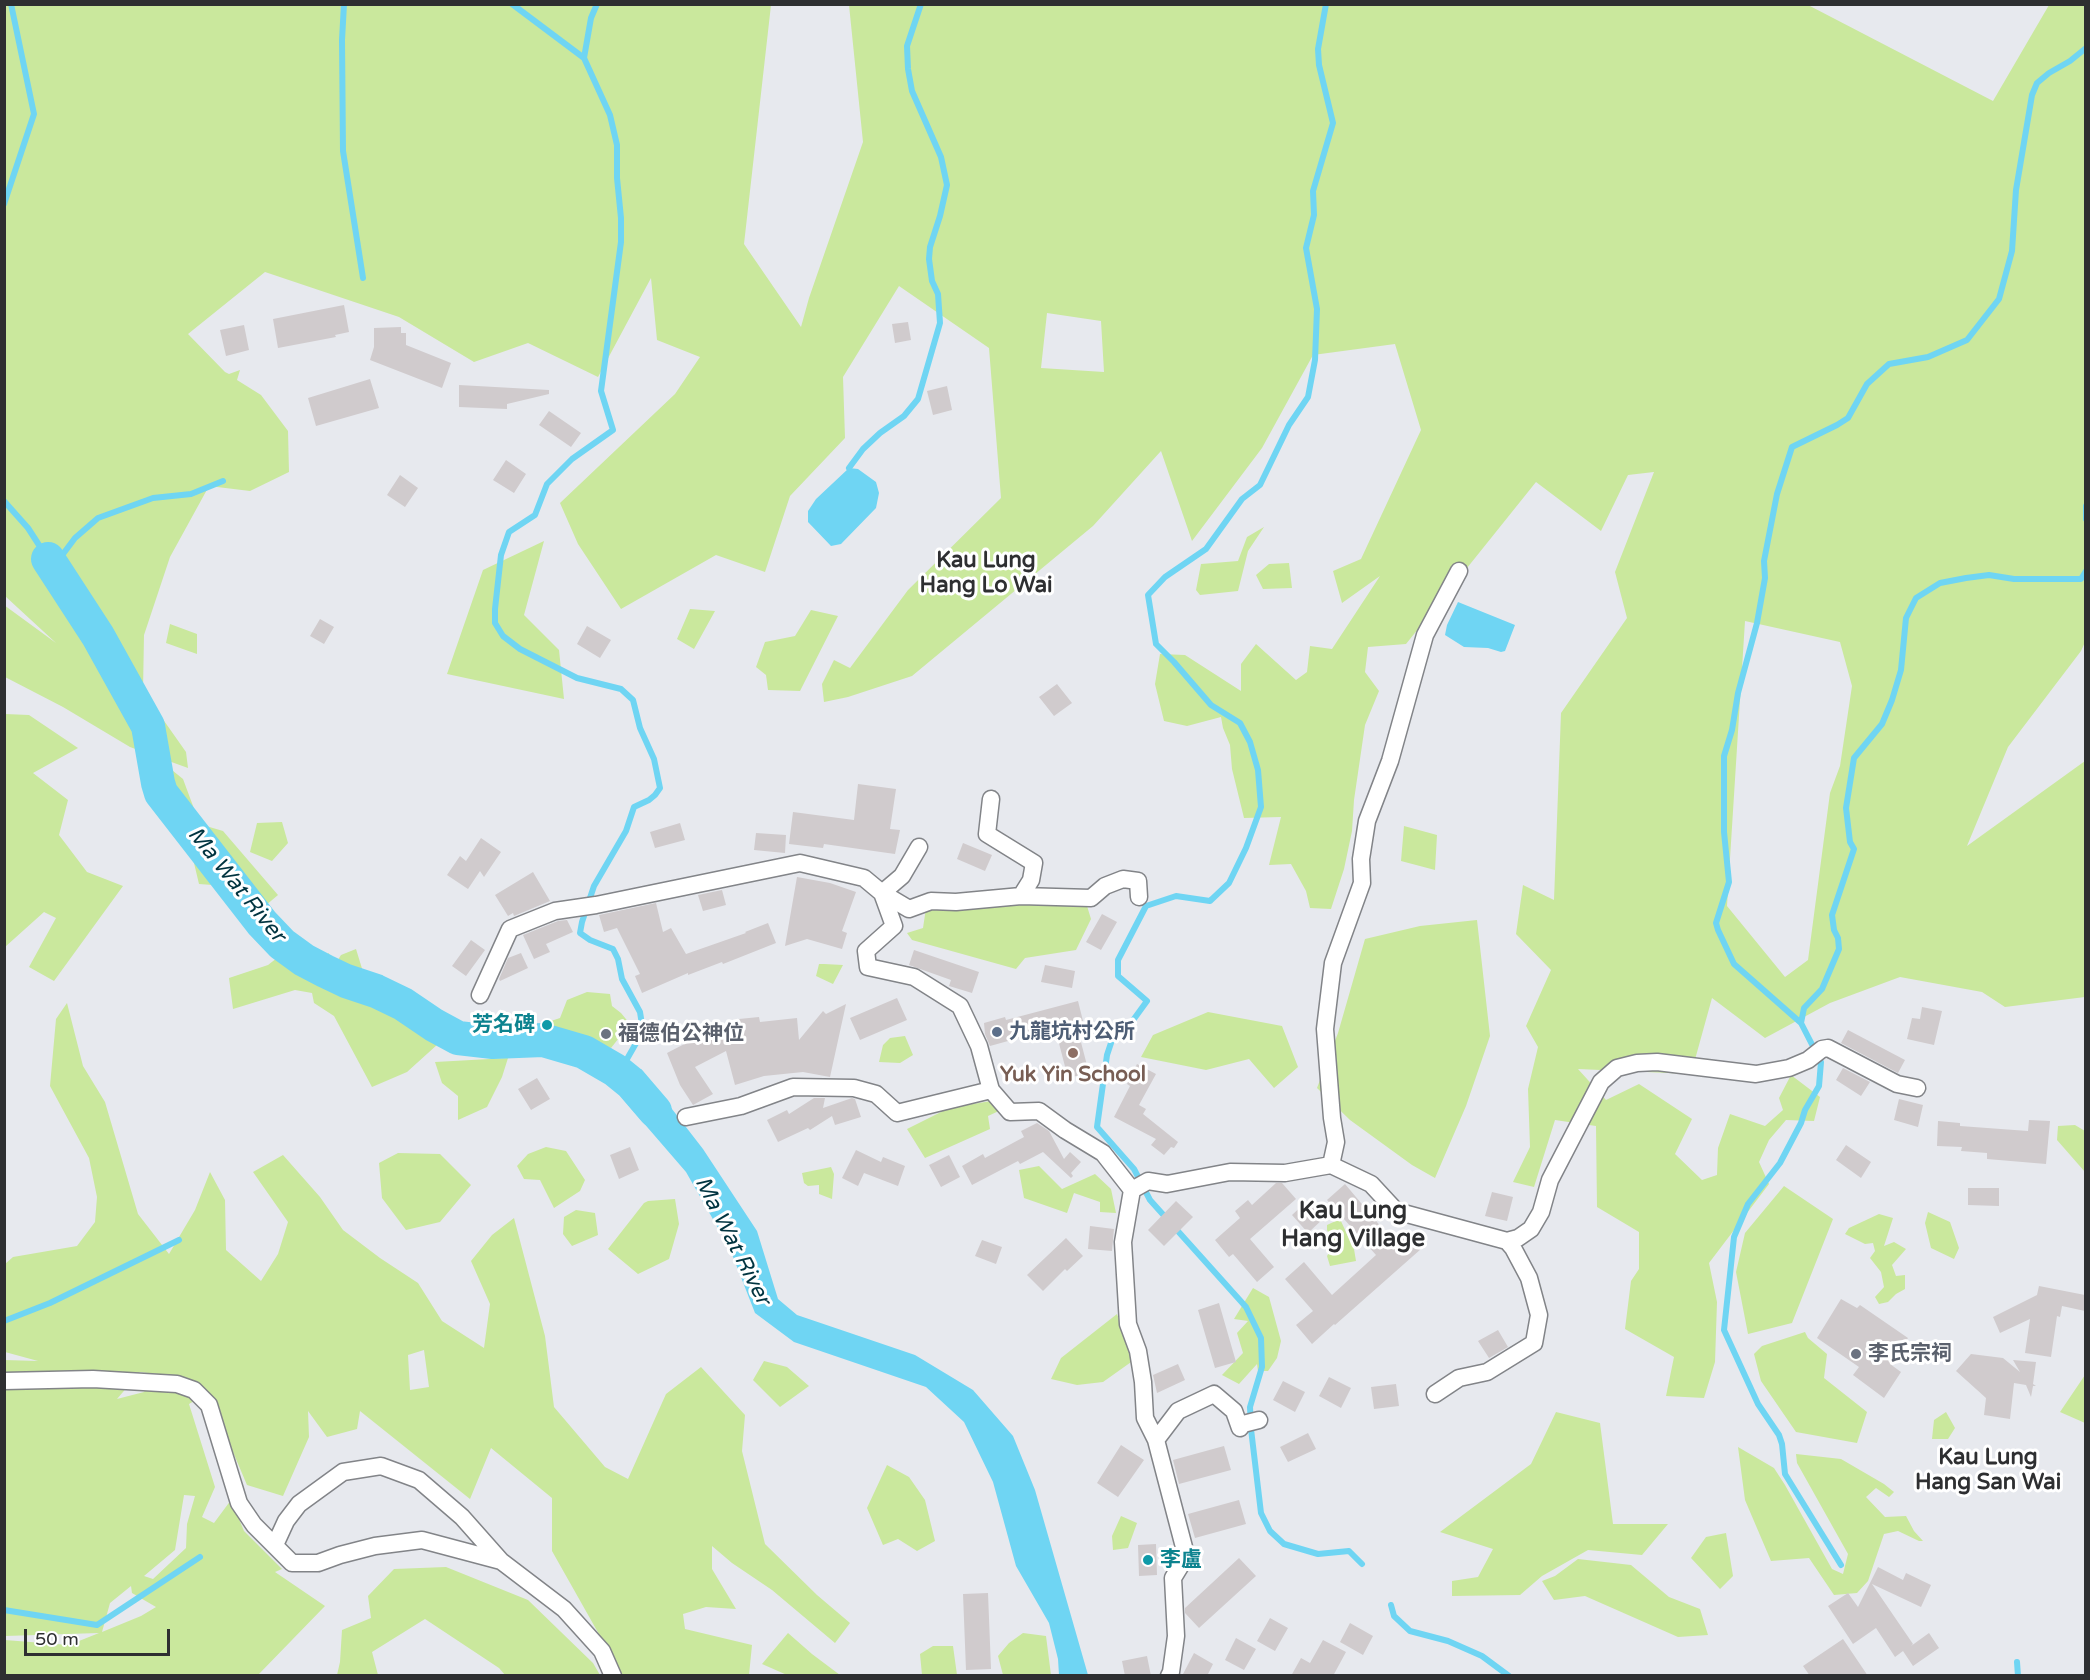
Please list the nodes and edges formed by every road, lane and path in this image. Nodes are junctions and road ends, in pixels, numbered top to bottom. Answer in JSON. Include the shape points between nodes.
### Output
{"nodes":[{"id":1,"x":1459,"y":571,"type":"dead end"},
{"id":2,"x":991,"y":799,"type":"dead end"},
{"id":3,"x":919,"y":847,"type":"dead end"},
{"id":4,"x":882,"y":893,"type":"junction"},
{"id":5,"x":1021,"y":896,"type":"junction"},
{"id":6,"x":1139,"y":897,"type":"dead end"},
{"id":7,"x":480,"y":995,"type":"dead end"},
{"id":8,"x":1917,"y":1088,"type":"dead end"},
{"id":9,"x":991,"y":1090,"type":"junction"},
{"id":10,"x":687,"y":1117,"type":"dead end"},
{"id":11,"x":1331,"y":1165,"type":"junction"},
{"id":12,"x":1132,"y":1190,"type":"junction"},
{"id":13,"x":1507,"y":1241,"type":"junction"},
{"id":14,"x":4,"y":1381,"type":"edge"},
{"id":15,"x":1435,"y":1394,"type":"dead end"},
{"id":16,"x":1259,"y":1420,"type":"dead end"},
{"id":17,"x":1156,"y":1440,"type":"junction"},
{"id":18,"x":275,"y":1545,"type":"junction"},
{"id":19,"x":501,"y":1561,"type":"junction"},
{"id":20,"x":613,"y":1676,"type":"edge"},
{"id":21,"x":1169,"y":1676,"type":"edge"}],
"edges":[{"from":1,"to":11,"type":"street","via":[[1425,635],[1390,761],[1367,821],[1362,883],[1333,963],[1325,1029],[1336,1142]]},
{"from":2,"to":5,"type":"street","via":[[987,834],[1034,862]]},
{"from":3,"to":4,"type":"street","via":[[902,876]]},
{"from":4,"to":5,"type":"street","via":[[909,909],[931,901]]},
{"from":4,"to":7,"type":"street","via":[[864,878],[800,863],[555,911],[510,929]]},
{"from":4,"to":9,"type":"street","via":[[894,926],[866,951],[868,967],[914,977],[960,1006],[979,1046]]},
{"from":5,"to":6,"type":"street","via":[[1091,898],[1105,886],[1123,879],[1138,881]]},
{"from":8,"to":13,"type":"street","via":[[1898,1084],[1828,1048],[1789,1068],[1756,1074],[1657,1062],[1617,1068],[1601,1082],[1550,1180],[1541,1212],[1531,1229]]},
{"from":9,"to":10,"type":"street","via":[[897,1113],[876,1094],[854,1088],[793,1087],[741,1106]]},
{"from":9,"to":12,"type":"street","via":[[1010,1112],[1039,1111],[1104,1153]]},
{"from":11,"to":12,"type":"street","via":[[1285,1173],[1230,1172],[1167,1184],[1148,1181]]},
{"from":11,"to":13,"type":"street","via":[[1371,1184],[1396,1211]]},
{"from":12,"to":17,"type":"street","via":[[1123,1242],[1128,1324],[1138,1351],[1145,1418]]},
{"from":13,"to":15,"type":"street","via":[[1529,1278],[1539,1315],[1534,1343],[1487,1372],[1459,1378]]},
{"from":14,"to":18,"type":"street","via":[[93,1379],[177,1384],[194,1390],[209,1405],[239,1503]]},
{"from":16,"to":17,"type":"street","via":[[1240,1428],[1234,1411],[1214,1394],[1178,1412]]},
{"from":17,"to":21,"type":"street","via":[[1185,1551],[1173,1578],[1176,1636]]},
{"from":18,"to":19,"type":"street","via":[[291,1563],[318,1563],[375,1546],[422,1540]]},
{"from":18,"to":19,"type":"street","via":[[286,1521],[300,1504],[343,1472],[381,1466],[419,1480],[462,1517]]},
{"from":19,"to":20,"type":"street","via":[[564,1609],[602,1651]]}]}
